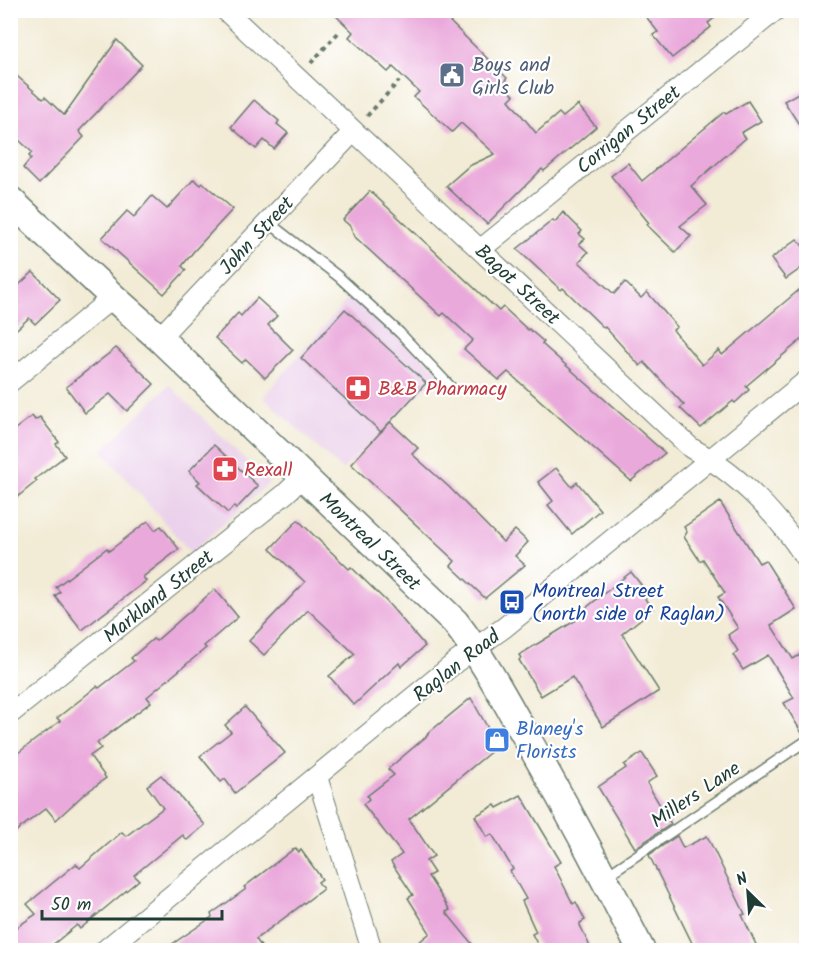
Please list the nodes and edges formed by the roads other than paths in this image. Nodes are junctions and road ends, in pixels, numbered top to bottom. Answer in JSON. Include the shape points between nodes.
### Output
{"nodes":[{"id":1,"x":225,"y":10,"type":"edge"},
{"id":2,"x":776,"y":10,"type":"edge"},
{"id":3,"x":359,"y":125,"type":"junction"},
{"id":4,"x":10,"y":200,"type":"edge"},
{"id":5,"x":268,"y":222,"type":"junction"},
{"id":6,"x":481,"y":249,"type":"junction"},
{"id":7,"x":113,"y":297,"type":"junction"},
{"id":8,"x":159,"y":338,"type":"junction"},
{"id":9,"x":807,"y":381,"type":"edge"},
{"id":10,"x":10,"y":382,"type":"edge"},
{"id":11,"x":452,"y":387,"type":"dead end"},
{"id":12,"x":710,"y":458,"type":"junction"},
{"id":13,"x":304,"y":476,"type":"junction"},
{"id":14,"x":807,"y":559,"type":"edge"},
{"id":15,"x":475,"y":647,"type":"junction"},
{"id":16,"x":10,"y":714,"type":"edge"},
{"id":17,"x":807,"y":741,"type":"edge"},
{"id":18,"x":317,"y":777,"type":"junction"},
{"id":19,"x":604,"y":877,"type":"junction"},
{"id":20,"x":105,"y":951,"type":"edge"},
{"id":21,"x":372,"y":951,"type":"edge"},
{"id":22,"x":640,"y":951,"type":"edge"}],
"edges":[{"from":1,"to":3,"type":"street","name":"Bagot Street"},
{"from":2,"to":6,"type":"street","name":"Corrigan Street"},
{"from":3,"to":5,"type":"street","name":"John Street"},
{"from":3,"to":6,"type":"street","name":"Bagot Street"},
{"from":4,"to":7,"type":"main road","name":"Montreal Street"},
{"from":5,"to":8,"type":"street","name":"John Street"},
{"from":5,"to":11,"type":"lane","via":[[339,277]]},
{"from":6,"to":12,"type":"street","name":"Bagot Street","via":[[691,448]]},
{"from":7,"to":8,"type":"main road","name":"Montreal Street"},
{"from":7,"to":10,"type":"street"},
{"from":8,"to":13,"type":"main road","name":"Montreal Street"},
{"from":9,"to":12,"type":"street","name":"Raglan Road"},
{"from":12,"to":14,"type":"street","name":"Bagot Street","via":[[768,510]]},
{"from":12,"to":15,"type":"street","name":"Raglan Road","via":[[505,627]]},
{"from":13,"to":15,"type":"main road","name":"Montreal Street","via":[[455,622]]},
{"from":13,"to":16,"type":"street","name":"Markland Street"},
{"from":15,"to":18,"type":"street","name":"Raglan Road"},
{"from":15,"to":19,"type":"main road","name":"Montreal Street"},
{"from":17,"to":19,"type":"lane","name":"Millers Lane"},
{"from":18,"to":20,"type":"street","name":"Raglan Road"},
{"from":18,"to":21,"type":"street"},
{"from":19,"to":22,"type":"main road","name":"Montreal Street"}]}
